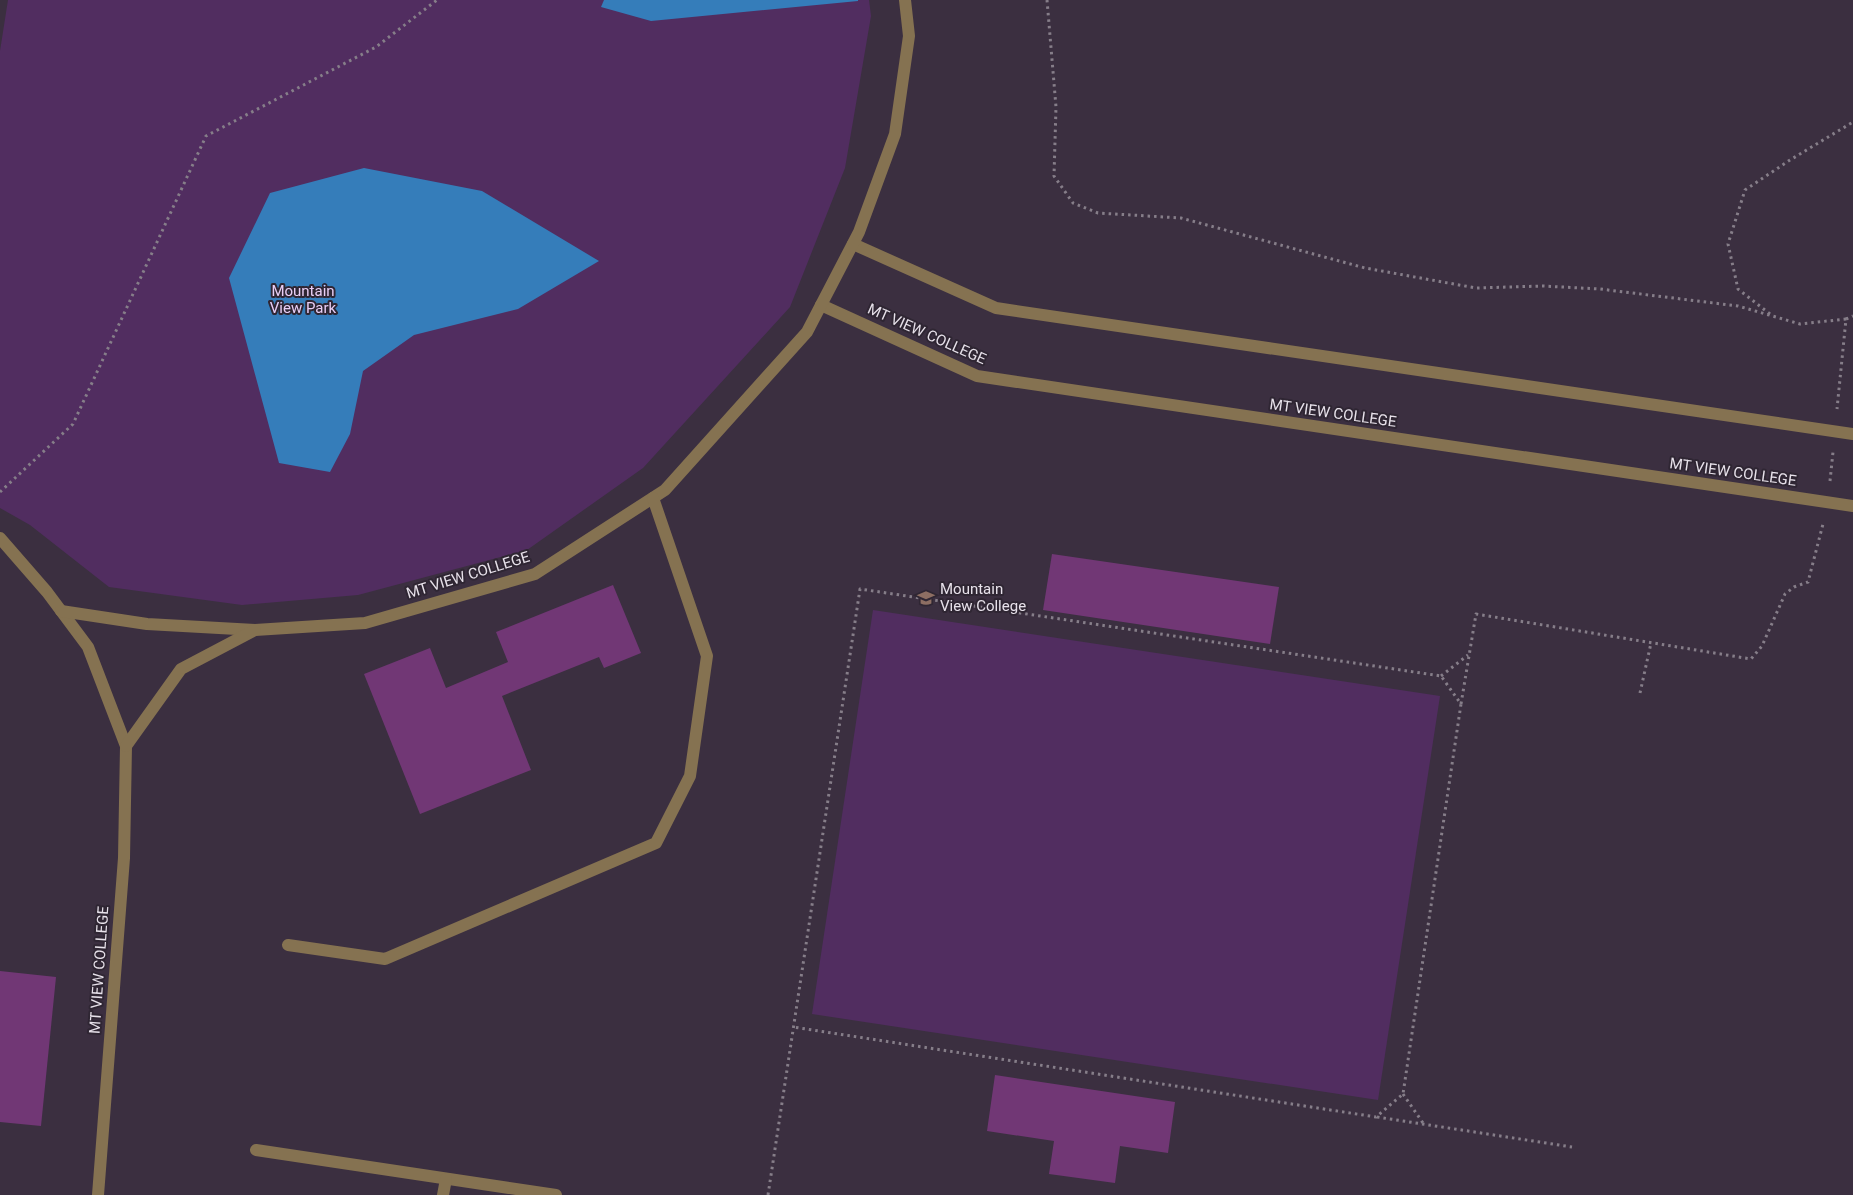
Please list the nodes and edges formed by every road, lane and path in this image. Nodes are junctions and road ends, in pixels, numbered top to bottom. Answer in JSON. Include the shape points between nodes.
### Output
{"nodes":[{"id":1,"x":437,"y":0,"type":"edge"},
{"id":2,"x":905,"y":0,"type":"edge"},
{"id":3,"x":1048,"y":0,"type":"edge"},
{"id":4,"x":1853,"y":122,"type":"edge"},
{"id":5,"x":853,"y":244,"type":"junction"},
{"id":6,"x":822,"y":305,"type":"junction"},
{"id":7,"x":1772,"y":316,"type":"junction"},
{"id":8,"x":1853,"y":316,"type":"edge"},
{"id":9,"x":1846,"y":318,"type":"junction"},
{"id":10,"x":1835,"y":432,"type":"junction"},
{"id":11,"x":1853,"y":434,"type":"edge"},
{"id":12,"x":0,"y":492,"type":"edge"},
{"id":13,"x":654,"y":498,"type":"junction"},
{"id":14,"x":1828,"y":502,"type":"junction"},
{"id":15,"x":1853,"y":506,"type":"edge"},
{"id":16,"x":0,"y":538,"type":"edge"},
{"id":17,"x":60,"y":611,"type":"junction"},
{"id":18,"x":255,"y":630,"type":"junction"},
{"id":19,"x":1650,"y":643,"type":"junction"},
{"id":20,"x":1469,"y":655,"type":"junction"},
{"id":21,"x":1441,"y":676,"type":"junction"},
{"id":22,"x":1640,"y":694,"type":"dead end"},
{"id":23,"x":1461,"y":704,"type":"junction"},
{"id":24,"x":126,"y":746,"type":"junction"},
{"id":25,"x":288,"y":945,"type":"dead end"},
{"id":26,"x":793,"y":1028,"type":"junction"},
{"id":27,"x":1403,"y":1094,"type":"junction"},
{"id":28,"x":1376,"y":1117,"type":"junction"},
{"id":29,"x":1423,"y":1124,"type":"junction"},
{"id":30,"x":1572,"y":1147,"type":"dead end"},
{"id":31,"x":256,"y":1150,"type":"dead end"},
{"id":32,"x":446,"y":1178,"type":"junction"},
{"id":33,"x":98,"y":1195,"type":"edge"},
{"id":34,"x":444,"y":1195,"type":"edge"},
{"id":35,"x":556,"y":1195,"type":"edge"},
{"id":36,"x":768,"y":1195,"type":"edge"}],
"edges":[{"from":1,"to":12,"type":"path","via":[[376,47],[206,136],[73,424]]},
{"from":2,"to":5,"type":"street","name":"MT VIEW COLLEGE","via":[[909,36],[895,134]]},
{"from":3,"to":7,"type":"path","via":[[1056,107],[1054,176],[1074,203],[1098,214],[1181,218],[1365,268],[1476,288],[1543,286],[1600,289],[1738,306]]},
{"from":4,"to":7,"type":"path","via":[[1745,190],[1728,244],[1738,289]]},
{"from":5,"to":6,"type":"street","name":"MT VIEW COLLEGE"},
{"from":5,"to":10,"type":"street","via":[[996,308]]},
{"from":6,"to":13,"type":"street","name":"MT VIEW COLLEGE","via":[[807,332]]},
{"from":6,"to":14,"type":"street","name":"MT VIEW COLLEGE","via":[[977,376]]},
{"from":7,"to":9,"type":"path","via":[[1800,324]]},
{"from":8,"to":9,"type":"path"},
{"from":9,"to":10,"type":"path"},
{"from":10,"to":11,"type":"street"},
{"from":10,"to":14,"type":"path"},
{"from":13,"to":18,"type":"street","name":"MT VIEW COLLEGE","via":[[535,574],[364,623]]},
{"from":13,"to":25,"type":"street","via":[[707,656],[690,776],[656,843],[385,959]]},
{"from":14,"to":15,"type":"street","name":"MT VIEW COLLEGE"},
{"from":14,"to":19,"type":"path","via":[[1808,582],[1785,594],[1762,646],[1751,659]]},
{"from":16,"to":17,"type":"street","name":"MT VIEW COLLEGE"},
{"from":17,"to":18,"type":"street","name":"MT VIEW COLLEGE","via":[[147,624]]},
{"from":17,"to":24,"type":"street","name":"MT VIEW COLLEGE","via":[[88,647]]},
{"from":18,"to":24,"type":"street","name":"MT VIEW COLLEGE","via":[[181,669]]},
{"from":19,"to":20,"type":"path","via":[[1476,614]]},
{"from":19,"to":22,"type":"path"},
{"from":20,"to":21,"type":"path"},
{"from":20,"to":23,"type":"path"},
{"from":21,"to":23,"type":"path"},
{"from":21,"to":26,"type":"path","via":[[860,589]]},
{"from":23,"to":27,"type":"path"},
{"from":24,"to":33,"type":"street","name":"MT VIEW COLLEGE","via":[[124,858]]},
{"from":26,"to":28,"type":"path"},
{"from":26,"to":36,"type":"path"},
{"from":27,"to":28,"type":"path"},
{"from":27,"to":29,"type":"path"},
{"from":28,"to":29,"type":"path"},
{"from":29,"to":30,"type":"path"},
{"from":31,"to":32,"type":"street"},
{"from":32,"to":34,"type":"street"},
{"from":32,"to":35,"type":"street"}]}
